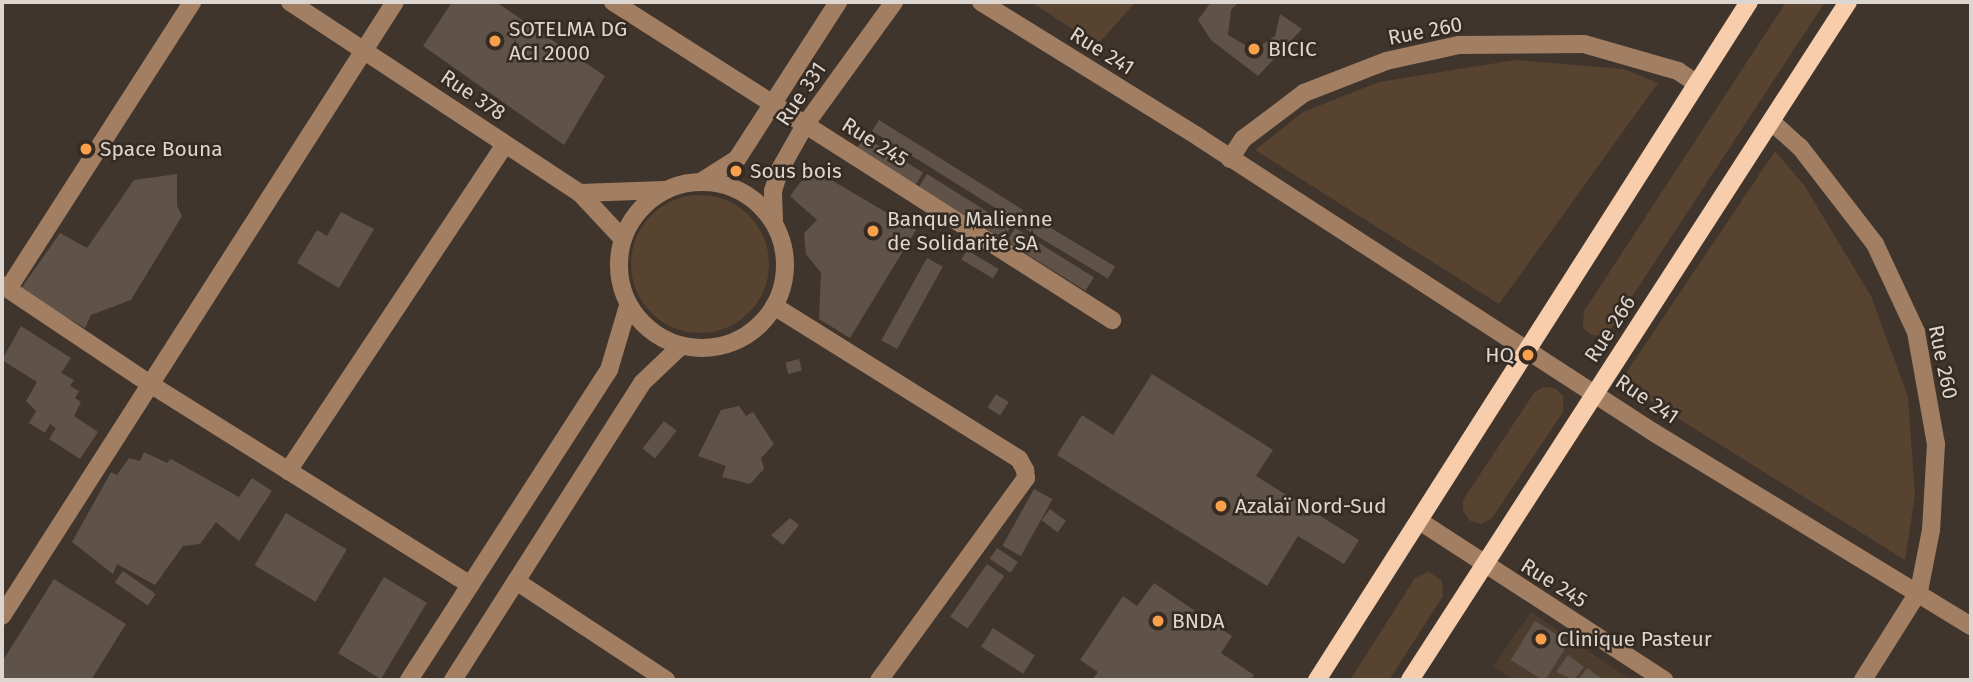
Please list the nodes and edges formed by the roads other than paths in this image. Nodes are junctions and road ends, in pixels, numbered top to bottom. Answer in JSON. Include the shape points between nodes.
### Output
{"nodes":[{"id":1,"x":192,"y":2,"type":"edge"},
{"id":2,"x":290,"y":2,"type":"edge"},
{"id":3,"x":395,"y":2,"type":"edge"},
{"id":4,"x":613,"y":2,"type":"edge"},
{"id":5,"x":838,"y":2,"type":"edge"},
{"id":6,"x":894,"y":2,"type":"edge"},
{"id":7,"x":981,"y":2,"type":"edge"},
{"id":8,"x":1749,"y":2,"type":"edge"},
{"id":9,"x":1847,"y":2,"type":"edge"},
{"id":10,"x":364,"y":51,"type":"junction"},
{"id":11,"x":1696,"y":83,"type":"junction"},
{"id":12,"x":771,"y":103,"type":"junction"},
{"id":13,"x":1773,"y":123,"type":"junction"},
{"id":14,"x":805,"y":125,"type":"junction"},
{"id":15,"x":505,"y":144,"type":"junction"},
{"id":16,"x":1230,"y":159,"type":"junction"},
{"id":17,"x":702,"y":181,"type":"junction"},
{"id":18,"x":664,"y":190,"type":"junction"},
{"id":19,"x":580,"y":193,"type":"junction"},
{"id":20,"x":774,"y":222,"type":"junction"},
{"id":21,"x":622,"y":238,"type":"junction"},
{"id":22,"x":5,"y":287,"type":"edge"},
{"id":23,"x":628,"y":306,"type":"junction"},
{"id":24,"x":774,"y":306,"type":"junction"},
{"id":25,"x":1112,"y":320,"type":"dead end"},
{"id":26,"x":681,"y":346,"type":"junction"},
{"id":27,"x":1530,"y":350,"type":"junction"},
{"id":28,"x":150,"y":384,"type":"junction"},
{"id":29,"x":1597,"y":392,"type":"junction"},
{"id":30,"x":288,"y":471,"type":"junction"},
{"id":31,"x":1420,"y":522,"type":"junction"},
{"id":32,"x":1482,"y":565,"type":"junction"},
{"id":33,"x":516,"y":582,"type":"junction"},
{"id":34,"x":470,"y":585,"type":"junction"},
{"id":35,"x":1919,"y":591,"type":"junction"},
{"id":36,"x":2,"y":616,"type":"edge"},
{"id":37,"x":1971,"y":626,"type":"edge"},
{"id":38,"x":409,"y":680,"type":"edge"},
{"id":39,"x":453,"y":680,"type":"edge"},
{"id":40,"x":666,"y":680,"type":"edge"},
{"id":41,"x":879,"y":680,"type":"edge"},
{"id":42,"x":1317,"y":680,"type":"edge"},
{"id":43,"x":1410,"y":680,"type":"edge"},
{"id":44,"x":1664,"y":680,"type":"edge"},
{"id":45,"x":1863,"y":680,"type":"edge"}],
"edges":[{"from":1,"to":22,"type":"street"},
{"from":2,"to":10,"type":"street","name":"Rue 378"},
{"from":3,"to":10,"type":"street"},
{"from":4,"to":12,"type":"street","name":"Rue 245"},
{"from":5,"to":12,"type":"street","name":"Rue 331"},
{"from":6,"to":14,"type":"street","name":"Rue 331"},
{"from":7,"to":16,"type":"street","name":"Rue 241"},
{"from":8,"to":11,"type":"main road"},
{"from":9,"to":13,"type":"main road","name":"Rue 266"},
{"from":10,"to":15,"type":"street","name":"Rue 378"},
{"from":10,"to":28,"type":"street"},
{"from":11,"to":16,"type":"street","name":"Rue 260","via":[[1678,71],[1584,44],[1459,45],[1386,61],[1304,93],[1243,139]]},
{"from":11,"to":27,"type":"main road"},
{"from":12,"to":14,"type":"street","name":"Rue 245"},
{"from":12,"to":17,"type":"street","name":"Rue 331","via":[[737,159]]},
{"from":13,"to":29,"type":"main road","name":"Rue 266"},
{"from":13,"to":35,"type":"street","name":"Rue 260","via":[[1800,147],[1875,244],[1916,332],[1936,444],[1931,530]]},
{"from":14,"to":20,"type":"street","name":"Rue 331","via":[[779,171],[773,191]]},
{"from":14,"to":25,"type":"street","name":"Rue 245"},
{"from":15,"to":19,"type":"street","name":"Rue 378"},
{"from":15,"to":30,"type":"street"},
{"from":16,"to":27,"type":"street","name":"Rue 241"},
{"from":17,"to":18,"type":"street"},
{"from":17,"to":20,"type":"street","via":[[743,192]]},
{"from":18,"to":19,"type":"street"},
{"from":18,"to":21,"type":"street","via":[[646,202]]},
{"from":19,"to":21,"type":"street","name":"Rue 378"},
{"from":20,"to":24,"type":"street","via":[[786,264]]},
{"from":21,"to":23,"type":"street","via":[[618,261]]},
{"from":22,"to":28,"type":"street"},
{"from":23,"to":26,"type":"street","via":[[660,338]]},
{"from":23,"to":34,"type":"street","via":[[609,370]]},
{"from":24,"to":26,"type":"street","via":[[757,327],[734,342],[708,348]]},
{"from":24,"to":41,"type":"street","via":[[1019,458],[1025,470],[1026,478]]},
{"from":26,"to":33,"type":"street","via":[[642,383]]},
{"from":27,"to":29,"type":"street","name":"Rue 241"},
{"from":27,"to":31,"type":"main road"},
{"from":28,"to":30,"type":"street"},
{"from":28,"to":36,"type":"street"},
{"from":29,"to":32,"type":"main road","name":"Rue 266"},
{"from":29,"to":35,"type":"street","name":"Rue 241","via":[[1653,432]]},
{"from":30,"to":34,"type":"street"},
{"from":31,"to":32,"type":"street","name":"Rue 245"},
{"from":31,"to":42,"type":"main road"},
{"from":32,"to":43,"type":"main road","name":"Rue 266"},
{"from":32,"to":44,"type":"street","name":"Rue 245"},
{"from":33,"to":39,"type":"street"},
{"from":33,"to":40,"type":"street"},
{"from":34,"to":38,"type":"street"},
{"from":35,"to":37,"type":"street","name":"Rue 241"},
{"from":35,"to":45,"type":"street","name":"Rue 260"}]}
